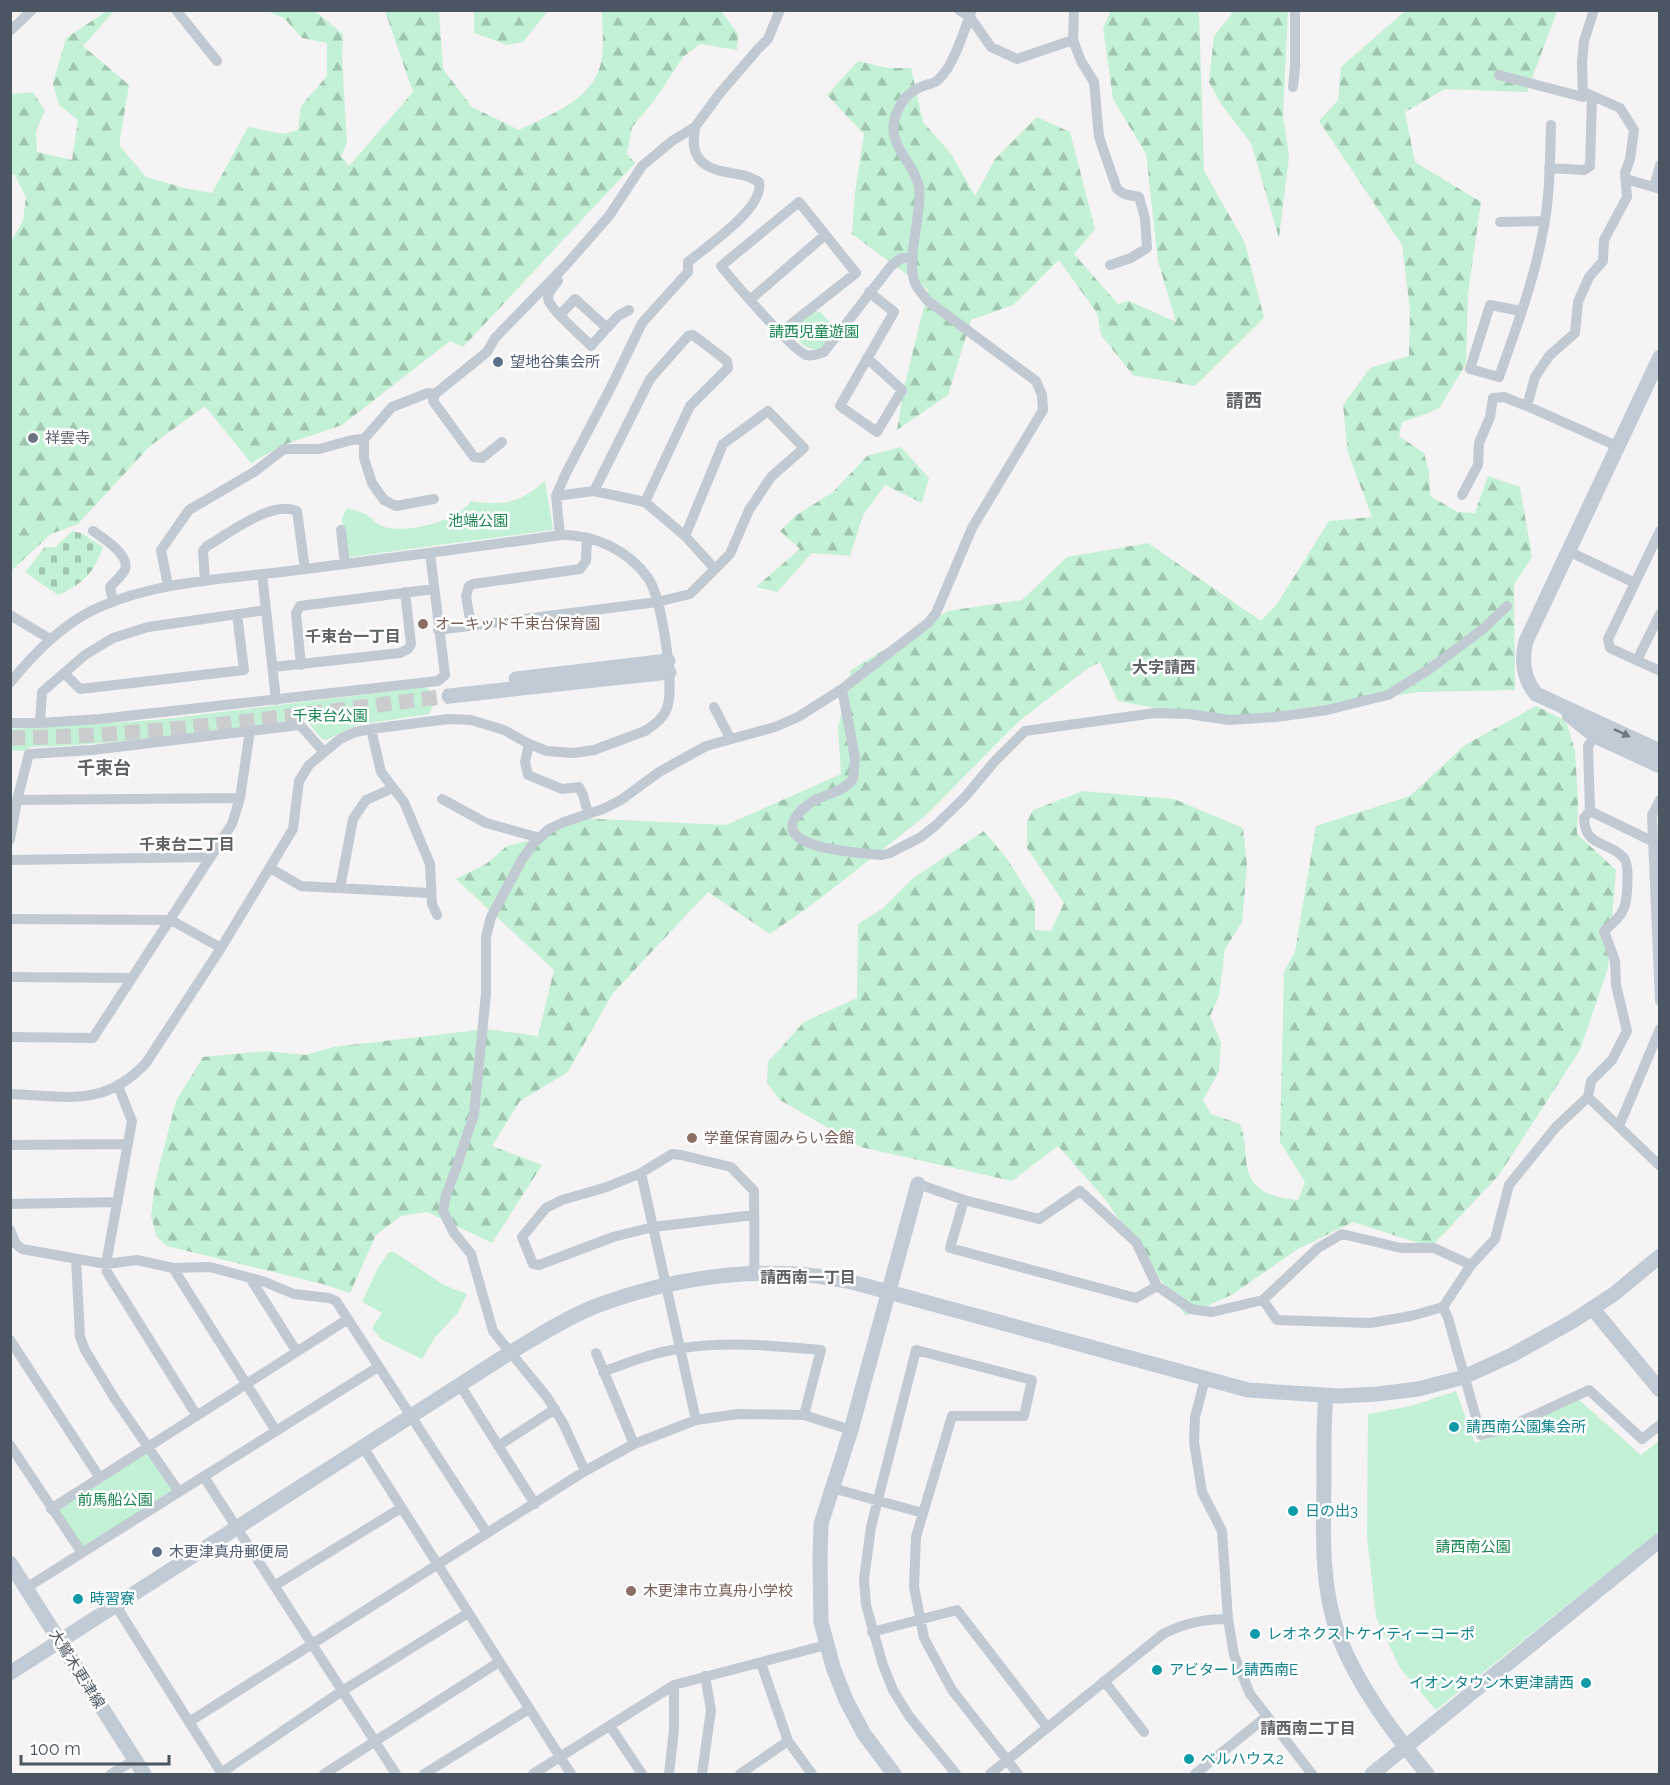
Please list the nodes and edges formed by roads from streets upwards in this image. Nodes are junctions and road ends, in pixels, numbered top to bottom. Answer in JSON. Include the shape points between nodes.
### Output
{"nodes":[{"id":1,"x":32,"y":10,"type":"edge"},
{"id":2,"x":177,"y":10,"type":"edge"},
{"id":3,"x":780,"y":10,"type":"edge"},
{"id":4,"x":959,"y":10,"type":"edge"},
{"id":5,"x":1074,"y":10,"type":"edge"},
{"id":6,"x":1295,"y":10,"type":"edge"},
{"id":7,"x":1594,"y":10,"type":"edge"},
{"id":8,"x":971,"y":14,"type":"edge"},
{"id":9,"x":10,"y":31,"type":"edge"},
{"id":10,"x":1073,"y":40,"type":"junction"},
{"id":11,"x":217,"y":61,"type":"dead end"},
{"id":12,"x":1499,"y":75,"type":"dead end"},
{"id":13,"x":1293,"y":87,"type":"dead end"},
{"id":14,"x":1588,"y":97,"type":"junction"},
{"id":15,"x":1551,"y":125,"type":"dead end"},
{"id":16,"x":696,"y":127,"type":"junction"},
{"id":17,"x":1659,"y":165,"type":"edge"},
{"id":18,"x":1549,"y":168,"type":"junction"},
{"id":19,"x":1626,"y":179,"type":"junction"},
{"id":20,"x":1657,"y":188,"type":"edge"},
{"id":21,"x":1500,"y":222,"type":"dead end"},
{"id":22,"x":1544,"y":222,"type":"junction"},
{"id":23,"x":825,"y":235,"type":"junction"},
{"id":24,"x":914,"y":258,"type":"junction"},
{"id":25,"x":566,"y":265,"type":"junction"},
{"id":26,"x":1110,"y":266,"type":"dead end"},
{"id":27,"x":869,"y":292,"type":"junction"},
{"id":28,"x":751,"y":299,"type":"junction"},
{"id":29,"x":629,"y":310,"type":"dead end"},
{"id":30,"x":1521,"y":311,"type":"junction"},
{"id":31,"x":560,"y":315,"type":"junction"},
{"id":32,"x":607,"y":328,"type":"junction"},
{"id":33,"x":781,"y":333,"type":"junction"},
{"id":34,"x":1659,"y":357,"type":"edge"},
{"id":35,"x":867,"y":358,"type":"junction"},
{"id":36,"x":1654,"y":385,"type":"edge"},
{"id":37,"x":435,"y":394,"type":"junction"},
{"id":38,"x":1527,"y":406,"type":"junction"},
{"id":39,"x":364,"y":439,"type":"junction"},
{"id":40,"x":502,"y":442,"type":"dead end"},
{"id":41,"x":1617,"y":446,"type":"junction"},
{"id":42,"x":594,"y":491,"type":"junction"},
{"id":43,"x":1462,"y":495,"type":"dead end"},
{"id":44,"x":556,"y":496,"type":"junction"},
{"id":45,"x":434,"y":499,"type":"dead end"},
{"id":46,"x":645,"y":502,"type":"junction"},
{"id":47,"x":341,"y":530,"type":"dead end"},
{"id":48,"x":93,"y":531,"type":"dead end"},
{"id":49,"x":1659,"y":531,"type":"edge"},
{"id":50,"x":561,"y":535,"type":"junction"},
{"id":51,"x":685,"y":536,"type":"junction"},
{"id":52,"x":587,"y":537,"type":"junction"},
{"id":53,"x":1568,"y":551,"type":"junction"},
{"id":54,"x":429,"y":554,"type":"junction"},
{"id":55,"x":345,"y":564,"type":"junction"},
{"id":56,"x":305,"y":569,"type":"junction"},
{"id":57,"x":715,"y":569,"type":"junction"},
{"id":58,"x":262,"y":574,"type":"junction"},
{"id":59,"x":205,"y":580,"type":"junction"},
{"id":60,"x":1635,"y":583,"type":"junction"},
{"id":61,"x":168,"y":586,"type":"junction"},
{"id":62,"x":434,"y":589,"type":"junction"},
{"id":63,"x":405,"y":592,"type":"junction"},
{"id":64,"x":113,"y":602,"type":"junction"},
{"id":65,"x":657,"y":602,"type":"junction"},
{"id":66,"x":1507,"y":606,"type":"dead end"},
{"id":67,"x":266,"y":610,"type":"junction"},
{"id":68,"x":237,"y":614,"type":"junction"},
{"id":69,"x":1659,"y":614,"type":"edge"},
{"id":70,"x":10,"y":615,"type":"edge"},
{"id":71,"x":471,"y":626,"type":"junction"},
{"id":72,"x":438,"y":630,"type":"junction"},
{"id":73,"x":50,"y":639,"type":"junction"},
{"id":74,"x":1638,"y":660,"type":"junction"},
{"id":75,"x":301,"y":665,"type":"junction"},
{"id":76,"x":273,"y":667,"type":"junction"},
{"id":77,"x":668,"y":667,"type":"junction"},
{"id":78,"x":1659,"y":671,"type":"edge"},
{"id":79,"x":64,"y":673,"type":"junction"},
{"id":80,"x":10,"y":683,"type":"edge"},
{"id":81,"x":842,"y":689,"type":"junction"},
{"id":82,"x":448,"y":693,"type":"tunnel mouth"},
{"id":83,"x":276,"y":700,"type":"junction"},
{"id":84,"x":1550,"y":700,"type":"junction"},
{"id":85,"x":714,"y":707,"type":"dead end"},
{"id":86,"x":10,"y":723,"type":"edge"},
{"id":87,"x":40,"y":723,"type":"junction"},
{"id":88,"x":371,"y":729,"type":"junction"},
{"id":89,"x":250,"y":731,"type":"junction"},
{"id":90,"x":1595,"y":735,"type":"junction"},
{"id":91,"x":729,"y":738,"type":"junction"},
{"id":92,"x":529,"y":744,"type":"junction"},
{"id":93,"x":1659,"y":751,"type":"edge"},
{"id":94,"x":323,"y":752,"type":"junction"},
{"id":95,"x":1659,"y":766,"type":"edge"},
{"id":96,"x":393,"y":788,"type":"junction"},
{"id":97,"x":240,"y":798,"type":"junction"},
{"id":98,"x":442,"y":799,"type":"dead end"},
{"id":99,"x":17,"y":800,"type":"junction"},
{"id":100,"x":1659,"y":800,"type":"edge"},
{"id":101,"x":1590,"y":811,"type":"junction"},
{"id":102,"x":588,"y":813,"type":"junction"},
{"id":103,"x":540,"y":838,"type":"junction"},
{"id":104,"x":10,"y":840,"type":"edge"},
{"id":105,"x":1656,"y":843,"type":"edge"},
{"id":106,"x":210,"y":858,"type":"junction"},
{"id":107,"x":10,"y":860,"type":"edge"},
{"id":108,"x":270,"y":868,"type":"junction"},
{"id":109,"x":340,"y":888,"type":"junction"},
{"id":110,"x":430,"y":893,"type":"junction"},
{"id":111,"x":437,"y":915,"type":"dead end"},
{"id":112,"x":10,"y":919,"type":"edge"},
{"id":113,"x":171,"y":920,"type":"junction"},
{"id":114,"x":1658,"y":939,"type":"edge"},
{"id":115,"x":221,"y":948,"type":"junction"},
{"id":116,"x":10,"y":977,"type":"edge"},
{"id":117,"x":132,"y":978,"type":"junction"},
{"id":118,"x":1659,"y":1001,"type":"edge"},
{"id":119,"x":1659,"y":1029,"type":"edge"},
{"id":120,"x":10,"y":1037,"type":"edge"},
{"id":121,"x":118,"y":1086,"type":"junction"},
{"id":122,"x":10,"y":1094,"type":"edge"},
{"id":123,"x":1588,"y":1097,"type":"junction"},
{"id":124,"x":1619,"y":1126,"type":"junction"},
{"id":125,"x":10,"y":1144,"type":"edge"},
{"id":126,"x":128,"y":1144,"type":"junction"},
{"id":127,"x":1659,"y":1166,"type":"edge"},
{"id":128,"x":641,"y":1173,"type":"junction"},
{"id":129,"x":918,"y":1184,"type":"joint"},
{"id":130,"x":964,"y":1200,"type":"junction"},
{"id":131,"x":117,"y":1202,"type":"junction"},
{"id":132,"x":10,"y":1204,"type":"edge"},
{"id":133,"x":754,"y":1215,"type":"junction"},
{"id":134,"x":653,"y":1227,"type":"junction"},
{"id":135,"x":10,"y":1230,"type":"edge"},
{"id":136,"x":1659,"y":1256,"type":"edge"},
{"id":137,"x":76,"y":1259,"type":"junction"},
{"id":138,"x":106,"y":1264,"type":"junction"},
{"id":139,"x":1471,"y":1265,"type":"junction"},
{"id":140,"x":173,"y":1268,"type":"junction"},
{"id":141,"x":754,"y":1274,"type":"junction"},
{"id":142,"x":250,"y":1278,"type":"junction"},
{"id":143,"x":666,"y":1285,"type":"junction"},
{"id":144,"x":1157,"y":1286,"type":"junction"},
{"id":145,"x":888,"y":1291,"type":"junction"},
{"id":146,"x":1263,"y":1300,"type":"junction"},
{"id":147,"x":1443,"y":1307,"type":"junction"},
{"id":148,"x":1592,"y":1308,"type":"junction"},
{"id":149,"x":348,"y":1319,"type":"junction"},
{"id":150,"x":10,"y":1340,"type":"edge"},
{"id":151,"x":680,"y":1348,"type":"junction"},
{"id":152,"x":297,"y":1352,"type":"junction"},
{"id":153,"x":511,"y":1352,"type":"junction"},
{"id":154,"x":596,"y":1353,"type":"dead end"},
{"id":155,"x":378,"y":1367,"type":"junction"},
{"id":156,"x":603,"y":1372,"type":"junction"},
{"id":157,"x":1464,"y":1377,"type":"junction"},
{"id":158,"x":1205,"y":1379,"type":"junction"},
{"id":159,"x":246,"y":1384,"type":"junction"},
{"id":160,"x":460,"y":1385,"type":"junction"},
{"id":161,"x":1659,"y":1389,"type":"edge"},
{"id":162,"x":1326,"y":1397,"type":"junction"},
{"id":163,"x":555,"y":1409,"type":"junction"},
{"id":164,"x":804,"y":1415,"type":"junction"},
{"id":165,"x":197,"y":1416,"type":"junction"},
{"id":166,"x":410,"y":1416,"type":"junction"},
{"id":167,"x":696,"y":1420,"type":"junction"},
{"id":168,"x":1659,"y":1425,"type":"edge"},
{"id":169,"x":851,"y":1430,"type":"junction"},
{"id":170,"x":276,"y":1431,"type":"junction"},
{"id":171,"x":633,"y":1444,"type":"junction"},
{"id":172,"x":10,"y":1445,"type":"edge"},
{"id":173,"x":498,"y":1446,"type":"junction"},
{"id":174,"x":147,"y":1447,"type":"junction"},
{"id":175,"x":363,"y":1447,"type":"junction"},
{"id":176,"x":585,"y":1471,"type":"junction"},
{"id":177,"x":204,"y":1477,"type":"junction"},
{"id":178,"x":100,"y":1478,"type":"junction"},
{"id":179,"x":832,"y":1488,"type":"junction"},
{"id":180,"x":178,"y":1492,"type":"junction"},
{"id":181,"x":878,"y":1501,"type":"junction"},
{"id":182,"x":535,"y":1504,"type":"junction"},
{"id":183,"x":401,"y":1508,"type":"junction"},
{"id":184,"x":51,"y":1509,"type":"junction"},
{"id":185,"x":923,"y":1513,"type":"junction"},
{"id":186,"x":237,"y":1528,"type":"junction"},
{"id":187,"x":487,"y":1533,"type":"junction"},
{"id":188,"x":1659,"y":1540,"type":"edge"},
{"id":189,"x":82,"y":1553,"type":"junction"},
{"id":190,"x":10,"y":1563,"type":"edge"},
{"id":191,"x":438,"y":1565,"type":"junction"},
{"id":192,"x":274,"y":1586,"type":"junction"},
{"id":193,"x":27,"y":1588,"type":"junction"},
{"id":194,"x":116,"y":1606,"type":"junction"},
{"id":195,"x":468,"y":1613,"type":"junction"},
{"id":196,"x":1228,"y":1618,"type":"junction"},
{"id":197,"x":920,"y":1619,"type":"junction"},
{"id":198,"x":872,"y":1632,"type":"junction"},
{"id":199,"x":60,"y":1642,"type":"junction"},
{"id":200,"x":312,"y":1644,"type":"junction"},
{"id":201,"x":826,"y":1645,"type":"junction"},
{"id":202,"x":499,"y":1662,"type":"junction"},
{"id":203,"x":761,"y":1663,"type":"junction"},
{"id":204,"x":10,"y":1673,"type":"edge"},
{"id":205,"x":705,"y":1676,"type":"junction"},
{"id":206,"x":1104,"y":1681,"type":"junction"},
{"id":207,"x":674,"y":1685,"type":"junction"},
{"id":208,"x":342,"y":1691,"type":"junction"},
{"id":209,"x":529,"y":1709,"type":"junction"},
{"id":210,"x":1266,"y":1717,"type":"junction"},
{"id":211,"x":189,"y":1722,"type":"junction"},
{"id":212,"x":610,"y":1726,"type":"junction"},
{"id":213,"x":1047,"y":1727,"type":"junction"},
{"id":214,"x":1144,"y":1732,"type":"dead end"},
{"id":215,"x":788,"y":1741,"type":"junction"},
{"id":216,"x":375,"y":1742,"type":"junction"},
{"id":217,"x":1405,"y":1748,"type":"junction"},
{"id":218,"x":560,"y":1757,"type":"junction"},
{"id":219,"x":135,"y":1760,"type":"junction"},
{"id":220,"x":1006,"y":1760,"type":"junction"},
{"id":221,"x":111,"y":1774,"type":"edge"},
{"id":222,"x":144,"y":1774,"type":"edge"},
{"id":223,"x":221,"y":1774,"type":"edge"},
{"id":224,"x":324,"y":1774,"type":"edge"},
{"id":225,"x":396,"y":1774,"type":"edge"},
{"id":226,"x":424,"y":1774,"type":"edge"},
{"id":227,"x":533,"y":1774,"type":"edge"},
{"id":228,"x":571,"y":1774,"type":"edge"},
{"id":229,"x":642,"y":1774,"type":"edge"},
{"id":230,"x":669,"y":1774,"type":"edge"},
{"id":231,"x":702,"y":1774,"type":"edge"},
{"id":232,"x":740,"y":1774,"type":"edge"},
{"id":233,"x":812,"y":1774,"type":"edge"},
{"id":234,"x":894,"y":1774,"type":"edge"},
{"id":235,"x":956,"y":1774,"type":"edge"},
{"id":236,"x":990,"y":1774,"type":"edge"},
{"id":237,"x":1018,"y":1774,"type":"edge"},
{"id":238,"x":1195,"y":1774,"type":"edge"},
{"id":239,"x":1312,"y":1774,"type":"edge"},
{"id":240,"x":1372,"y":1774,"type":"edge"},
{"id":241,"x":1427,"y":1774,"type":"edge"}],
"edges":[{"from":1,"to":9,"type":"street"},
{"from":2,"to":11,"type":"street"},
{"from":3,"to":16,"type":"street","via":[[768,39]]},
{"from":4,"to":8,"type":"street"},
{"from":5,"to":10,"type":"street"},
{"from":6,"to":13,"type":"street"},
{"from":7,"to":14,"type":"street","via":[[1582,62]]},
{"from":8,"to":10,"type":"street","via":[[991,48],[1017,59]]},
{"from":8,"to":24,"type":"street","via":[[943,74],[937,81],[905,96],[896,114],[893,133],[899,151],[916,173],[919,190]]},
{"from":10,"to":26,"type":"street","via":[[1094,82],[1098,137],[1118,189],[1139,197],[1145,218],[1147,248]]},
{"from":12,"to":14,"type":"street"},
{"from":14,"to":18,"type":"street","via":[[1590,166],[1584,170]]},
{"from":14,"to":19,"type":"street","via":[[1620,108],[1634,130]]},
{"from":15,"to":18,"type":"street"},
{"from":16,"to":25,"type":"street","via":[[642,166],[609,216]]},
{"from":16,"to":44,"type":"street","via":[[694,146],[707,167],[745,175],[759,182],[760,189],[750,210],[688,262],[688,272],[642,323]]},
{"from":17,"to":20,"type":"street"},
{"from":18,"to":22,"type":"street"},
{"from":19,"to":20,"type":"street"},
{"from":19,"to":38,"type":"street","via":[[1627,197],[1604,240],[1602,261],[1589,277],[1578,302],[1575,333],[1549,356],[1535,377]]},
{"from":21,"to":22,"type":"street"},
{"from":22,"to":30,"type":"street"},
{"from":23,"to":28,"type":"street"},
{"from":23,"to":28,"type":"street","via":[[799,202],[721,266]]},
{"from":23,"to":33,"type":"street","via":[[856,273]]},
{"from":24,"to":27,"type":"street","via":[[901,258]]},
{"from":24,"to":81,"type":"street","via":[[915,284],[928,301],[1036,381],[1043,410],[972,528],[936,613]]},
{"from":25,"to":31,"type":"street","via":[[548,297]]},
{"from":25,"to":37,"type":"street","via":[[495,338],[487,352]]},
{"from":27,"to":33,"type":"street","via":[[824,352],[807,355]]},
{"from":27,"to":35,"type":"street","via":[[894,312]]},
{"from":28,"to":33,"type":"street"},
{"from":29,"to":32,"type":"street"},
{"from":30,"to":30,"type":"street","via":[[1490,304],[1470,369],[1499,377]]},
{"from":31,"to":32,"type":"street","via":[[575,299]]},
{"from":31,"to":32,"type":"street","via":[[591,346]]},
{"from":34,"to":36,"type":"street"},
{"from":35,"to":35,"type":"street","via":[[840,406],[877,432],[902,390]]},
{"from":36,"to":41,"type":"street"},
{"from":37,"to":39,"type":"street","via":[[392,407]]},
{"from":37,"to":40,"type":"street","via":[[433,401],[474,457],[482,458]]},
{"from":38,"to":41,"type":"street"},
{"from":38,"to":43,"type":"street","via":[[1504,397],[1493,398],[1479,443],[1478,465]]},
{"from":39,"to":45,"type":"street","via":[[364,458],[372,483],[384,500],[396,506]]},
{"from":39,"to":61,"type":"street","via":[[319,449],[284,449],[254,472],[189,510],[161,550]]},
{"from":41,"to":53,"type":"street"},
{"from":42,"to":44,"type":"street"},
{"from":42,"to":46,"type":"street"},
{"from":42,"to":46,"type":"street","via":[[650,379],[693,335],[727,361],[728,368],[690,406]]},
{"from":44,"to":50,"type":"street"},
{"from":46,"to":51,"type":"street"},
{"from":47,"to":55,"type":"street"},
{"from":48,"to":64,"type":"street","via":[[125,561],[125,568],[110,587]]},
{"from":49,"to":60,"type":"street"},
{"from":50,"to":52,"type":"street"},
{"from":50,"to":54,"type":"street"},
{"from":51,"to":57,"type":"street"},
{"from":51,"to":57,"type":"street","via":[[723,444],[768,411],[804,448],[771,477],[749,510],[730,554]]},
{"from":52,"to":65,"type":"street","via":[[632,560],[650,580]]},
{"from":52,"to":71,"type":"street","via":[[586,561],[580,569],[468,586]]},
{"from":53,"to":60,"type":"street"},
{"from":53,"to":84,"type":"street","via":[[1522,656],[1531,688]]},
{"from":54,"to":55,"type":"street"},
{"from":54,"to":62,"type":"street"},
{"from":55,"to":56,"type":"street"},
{"from":56,"to":58,"type":"street"},
{"from":56,"to":59,"type":"street","via":[[297,511],[271,509],[207,546],[203,552]]},
{"from":57,"to":65,"type":"street","via":[[690,594]]},
{"from":58,"to":59,"type":"street"},
{"from":58,"to":67,"type":"street"},
{"from":59,"to":61,"type":"street"},
{"from":60,"to":74,"type":"street","via":[[1608,639],[1610,648]]},
{"from":61,"to":64,"type":"street"},
{"from":62,"to":63,"type":"street"},
{"from":62,"to":72,"type":"street"},
{"from":63,"to":75,"type":"street","via":[[300,606],[296,613]]},
{"from":63,"to":75,"type":"street","via":[[411,644],[408,649]]},
{"from":64,"to":73,"type":"street"},
{"from":65,"to":71,"type":"street"},
{"from":65,"to":77,"type":"street"},
{"from":66,"to":81,"type":"street","via":[[1431,668],[1388,695],[1276,717],[1229,720],[1155,713],[1025,731],[935,826],[882,855],[821,848],[794,832],[797,815],[808,804],[853,779],[855,759]]},
{"from":67,"to":68,"type":"street"},
{"from":67,"to":76,"type":"street"},
{"from":68,"to":79,"type":"street","via":[[148,627],[112,638]]},
{"from":68,"to":79,"type":"street","via":[[244,670],[80,689]]},
{"from":69,"to":74,"type":"street"},
{"from":70,"to":73,"type":"street"},
{"from":71,"to":72,"type":"street"},
{"from":72,"to":83,"type":"street","via":[[445,675],[438,681]]},
{"from":73,"to":80,"type":"street"},
{"from":74,"to":78,"type":"street"},
{"from":75,"to":76,"type":"street"},
{"from":76,"to":83,"type":"street"},
{"from":77,"to":82,"type":"street","via":[[550,674]]},
{"from":77,"to":92,"type":"street","via":[[667,710],[645,731],[585,752],[547,752]]},
{"from":79,"to":87,"type":"street","via":[[42,692]]},
{"from":81,"to":91,"type":"street","via":[[783,724]]},
{"from":83,"to":87,"type":"street"},
{"from":84,"to":90,"type":"street"},
{"from":84,"to":93,"type":"street","one_way":true},
{"from":85,"to":91,"type":"street"},
{"from":86,"to":87,"type":"street"},
{"from":88,"to":92,"type":"street","via":[[448,719],[471,720],[504,730]]},
{"from":88,"to":94,"type":"street","via":[[340,739]]},
{"from":88,"to":96,"type":"street","via":[[378,765]]},
{"from":89,"to":94,"type":"street","via":[[300,725]]},
{"from":89,"to":97,"type":"street"},
{"from":89,"to":99,"type":"street","via":[[29,754]]},
{"from":90,"to":95,"type":"street"},
{"from":90,"to":101,"type":"street","via":[[1588,746]]},
{"from":91,"to":102,"type":"street","via":[[689,754],[621,800]]},
{"from":92,"to":102,"type":"street","via":[[525,762],[528,775],[562,789],[579,787]]},
{"from":94,"to":108,"type":"street","via":[[299,781],[293,829]]},
{"from":96,"to":109,"type":"street","via":[[366,800],[353,819]]},
{"from":96,"to":110,"type":"street","via":[[405,802],[429,864]]},
{"from":97,"to":99,"type":"street"},
{"from":97,"to":106,"type":"street","via":[[232,824]]},
{"from":98,"to":103,"type":"street","via":[[486,822]]},
{"from":99,"to":104,"type":"street"},
{"from":100,"to":105,"type":"street","via":[[1652,815]]},
{"from":101,"to":105,"type":"street"},
{"from":101,"to":123,"type":"street","via":[[1584,818],[1584,830],[1627,861],[1625,905],[1618,919],[1604,931],[1615,961],[1616,985],[1627,1031],[1612,1060],[1591,1081]]},
{"from":102,"to":103,"type":"street","via":[[555,826]]},
{"from":103,"to":153,"type":"street","via":[[523,858],[487,928],[486,994],[474,1114],[444,1211],[454,1233],[471,1254],[493,1331]]},
{"from":105,"to":114,"type":"street"},
{"from":106,"to":107,"type":"street"},
{"from":106,"to":113,"type":"street"},
{"from":108,"to":109,"type":"street","via":[[301,886]]},
{"from":108,"to":115,"type":"street"},
{"from":109,"to":110,"type":"street"},
{"from":110,"to":111,"type":"street"},
{"from":112,"to":113,"type":"street"},
{"from":113,"to":115,"type":"street"},
{"from":113,"to":117,"type":"street"},
{"from":114,"to":118,"type":"street"},
{"from":115,"to":121,"type":"street","via":[[146,1063]]},
{"from":116,"to":117,"type":"street"},
{"from":117,"to":120,"type":"street","via":[[93,1038]]},
{"from":119,"to":124,"type":"street"},
{"from":121,"to":122,"type":"street","via":[[102,1094],[82,1096]]},
{"from":121,"to":126,"type":"street","via":[[132,1121]]},
{"from":123,"to":124,"type":"street"},
{"from":123,"to":139,"type":"street","via":[[1556,1127],[1509,1185],[1495,1239]]},
{"from":124,"to":127,"type":"street"},
{"from":125,"to":126,"type":"street"},
{"from":126,"to":131,"type":"street"},
{"from":128,"to":133,"type":"street","via":[[672,1154],[731,1167],[754,1191]]},
{"from":128,"to":134,"type":"street"},
{"from":128,"to":134,"type":"street","via":[[546,1208],[522,1237],[533,1264],[539,1265],[613,1237]]},
{"from":129,"to":130,"type":"street"},
{"from":129,"to":145,"type":"street"},
{"from":130,"to":144,"type":"street","via":[[1039,1219],[1080,1191],[1136,1242]]},
{"from":130,"to":144,"type":"street","via":[[950,1248],[1136,1298]]},
{"from":131,"to":132,"type":"street"},
{"from":131,"to":138,"type":"street"},
{"from":133,"to":134,"type":"street"},
{"from":133,"to":141,"type":"street"},
{"from":134,"to":143,"type":"street"},
{"from":135,"to":137,"type":"street","via":[[22,1249]]},
{"from":136,"to":148,"type":"street"},
{"from":137,"to":138,"type":"street"},
{"from":137,"to":174,"type":"street","via":[[80,1337]]},
{"from":138,"to":140,"type":"street","via":[[137,1260]]},
{"from":138,"to":165,"type":"street","via":[[107,1272]]},
{"from":139,"to":146,"type":"street","via":[[1434,1248],[1401,1248],[1341,1234],[1318,1248]]},
{"from":139,"to":147,"type":"street"},
{"from":140,"to":142,"type":"street","via":[[210,1267]]},
{"from":140,"to":159,"type":"street"},
{"from":141,"to":143,"type":"street"},
{"from":141,"to":145,"type":"street","via":[[799,1274]]},
{"from":142,"to":149,"type":"street","via":[[294,1294],[329,1298],[336,1301]]},
{"from":142,"to":152,"type":"street"},
{"from":143,"to":151,"type":"street"},
{"from":143,"to":153,"type":"street","via":[[594,1307]]},
{"from":144,"to":146,"type":"street","via":[[1191,1309],[1212,1312]]},
{"from":145,"to":158,"type":"street"},
{"from":145,"to":169,"type":"street"},
{"from":146,"to":147,"type":"street","via":[[1278,1320],[1370,1323]]},
{"from":147,"to":157,"type":"street"},
{"from":148,"to":157,"type":"street","via":[[1549,1335]]},
{"from":148,"to":161,"type":"street"},
{"from":149,"to":152,"type":"street"},
{"from":149,"to":155,"type":"street"},
{"from":150,"to":178,"type":"street"},
{"from":151,"to":156,"type":"street"},
{"from":151,"to":164,"type":"street","via":[[761,1344],[822,1350]]},
{"from":151,"to":167,"type":"street"},
{"from":152,"to":159,"type":"street"},
{"from":153,"to":160,"type":"street"},
{"from":153,"to":163,"type":"street"},
{"from":154,"to":156,"type":"street"},
{"from":155,"to":166,"type":"street"},
{"from":155,"to":170,"type":"street"},
{"from":156,"to":171,"type":"street"},
{"from":157,"to":162,"type":"street","via":[[1418,1389]]},
{"from":157,"to":168,"type":"street","via":[[1481,1435],[1502,1430],[1589,1390],[1641,1439]]},
{"from":158,"to":162,"type":"street","via":[[1248,1390]]},
{"from":158,"to":196,"type":"street","via":[[1194,1442],[1202,1491],[1222,1531]]},
{"from":159,"to":165,"type":"street"},
{"from":159,"to":170,"type":"street"},
{"from":160,"to":166,"type":"street"},
{"from":160,"to":173,"type":"street"},
{"from":162,"to":217,"type":"street","via":[[1323,1538],[1332,1611],[1358,1678]]},
{"from":163,"to":173,"type":"street"},
{"from":163,"to":176,"type":"street"},
{"from":164,"to":167,"type":"street","via":[[738,1414]]},
{"from":164,"to":169,"type":"street"},
{"from":165,"to":174,"type":"street"},
{"from":166,"to":175,"type":"street"},
{"from":166,"to":187,"type":"street"},
{"from":167,"to":171,"type":"street"},
{"from":169,"to":179,"type":"street"},
{"from":170,"to":177,"type":"street"},
{"from":171,"to":176,"type":"street"},
{"from":172,"to":184,"type":"street"},
{"from":173,"to":182,"type":"street"},
{"from":174,"to":178,"type":"street"},
{"from":174,"to":180,"type":"street"},
{"from":175,"to":183,"type":"street"},
{"from":175,"to":186,"type":"street"},
{"from":176,"to":182,"type":"street"},
{"from":177,"to":180,"type":"street"},
{"from":177,"to":186,"type":"street"},
{"from":178,"to":184,"type":"street"},
{"from":179,"to":181,"type":"street"},
{"from":179,"to":201,"type":"street","via":[[821,1524],[821,1622]]},
{"from":180,"to":189,"type":"street"},
{"from":181,"to":185,"type":"street"},
{"from":181,"to":185,"type":"street","via":[[916,1350],[1032,1380],[1024,1416],[952,1416]]},
{"from":181,"to":198,"type":"street","via":[[864,1579]]},
{"from":182,"to":187,"type":"street"},
{"from":183,"to":191,"type":"street"},
{"from":183,"to":192,"type":"street"},
{"from":184,"to":189,"type":"street"},
{"from":185,"to":197,"type":"street","via":[[916,1537],[914,1587]]},
{"from":186,"to":192,"type":"street"},
{"from":186,"to":194,"type":"street"},
{"from":187,"to":191,"type":"street"},
{"from":188,"to":217,"type":"street"},
{"from":189,"to":193,"type":"street"},
{"from":190,"to":193,"type":"street","name":"大鷲木更津線"},
{"from":191,"to":195,"type":"street"},
{"from":191,"to":200,"type":"street"},
{"from":192,"to":200,"type":"street"},
{"from":193,"to":199,"type":"street","name":"大鷲木更津線"},
{"from":194,"to":199,"type":"street"},
{"from":194,"to":211,"type":"street"},
{"from":195,"to":202,"type":"street"},
{"from":195,"to":208,"type":"street"},
{"from":196,"to":206,"type":"street","via":[[1182,1624],[1163,1634]]},
{"from":196,"to":210,"type":"street","via":[[1234,1655],[1250,1694]]},
{"from":197,"to":198,"type":"street"},
{"from":197,"to":213,"type":"street","via":[[957,1610]]},
{"from":197,"to":220,"type":"street","via":[[924,1638],[952,1690]]},
{"from":198,"to":235,"type":"street","via":[[893,1690]]},
{"from":199,"to":204,"type":"street"},
{"from":199,"to":219,"type":"street","name":"大鷲木更津線"},
{"from":200,"to":208,"type":"street"},
{"from":200,"to":211,"type":"street"},
{"from":201,"to":203,"type":"street"},
{"from":201,"to":234,"type":"street","via":[[846,1700],[864,1734]]},
{"from":202,"to":209,"type":"street"},
{"from":202,"to":216,"type":"street"},
{"from":203,"to":205,"type":"street"},
{"from":203,"to":215,"type":"street"},
{"from":205,"to":207,"type":"street"},
{"from":205,"to":231,"type":"street","via":[[711,1710]]},
{"from":206,"to":213,"type":"street"},
{"from":206,"to":214,"type":"street"},
{"from":207,"to":212,"type":"street"},
{"from":207,"to":230,"type":"street"},
{"from":208,"to":216,"type":"street"},
{"from":208,"to":223,"type":"street"},
{"from":209,"to":218,"type":"street"},
{"from":209,"to":226,"type":"street"},
{"from":210,"to":238,"type":"street"},
{"from":210,"to":239,"type":"street"},
{"from":211,"to":223,"type":"street"},
{"from":212,"to":218,"type":"street"},
{"from":212,"to":229,"type":"street"},
{"from":213,"to":220,"type":"street"},
{"from":215,"to":232,"type":"street"},
{"from":215,"to":233,"type":"street"},
{"from":216,"to":224,"type":"street"},
{"from":216,"to":225,"type":"street"},
{"from":217,"to":240,"type":"street"},
{"from":217,"to":241,"type":"street"},
{"from":218,"to":227,"type":"street"},
{"from":218,"to":228,"type":"street"},
{"from":219,"to":221,"type":"street"},
{"from":219,"to":222,"type":"street","name":"大鷲木更津線"},
{"from":220,"to":236,"type":"street"},
{"from":220,"to":237,"type":"street"}]}
